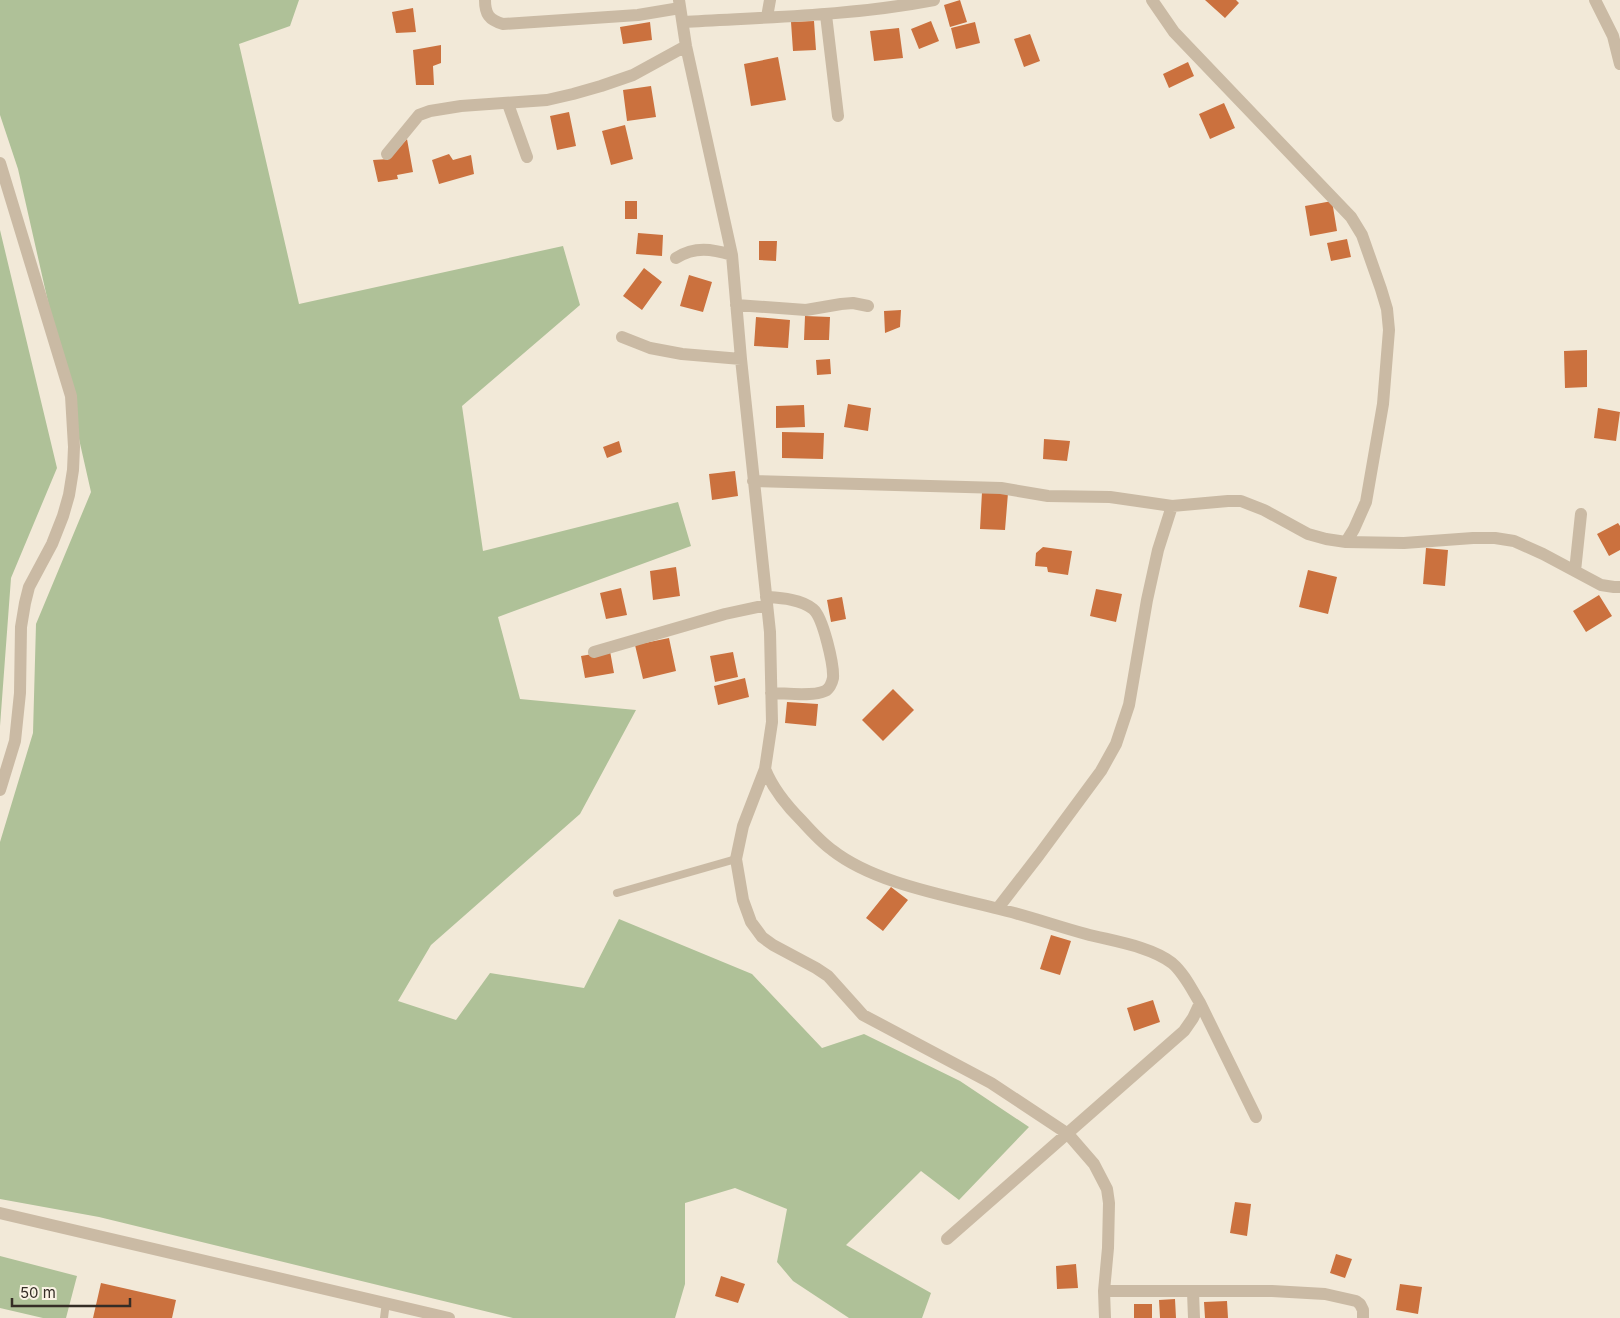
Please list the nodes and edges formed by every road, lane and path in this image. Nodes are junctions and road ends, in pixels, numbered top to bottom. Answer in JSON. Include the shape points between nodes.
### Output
{"nodes":[{"id":1,"x":485,"y":0,"type":"edge"},
{"id":2,"x":770,"y":0,"type":"edge"},
{"id":3,"x":934,"y":0,"type":"edge"},
{"id":4,"x":1152,"y":0,"type":"edge"},
{"id":5,"x":1596,"y":0,"type":"edge"},
{"id":6,"x":680,"y":4,"type":"edge"},
{"id":7,"x":826,"y":15,"type":"junction"},
{"id":8,"x":767,"y":17,"type":"junction"},
{"id":9,"x":682,"y":22,"type":"junction"},
{"id":10,"x":686,"y":46,"type":"junction"},
{"id":11,"x":1620,"y":64,"type":"edge"},
{"id":12,"x":508,"y":104,"type":"junction"},
{"id":13,"x":838,"y":116,"type":"dead end"},
{"id":14,"x":387,"y":154,"type":"dead end"},
{"id":15,"x":527,"y":157,"type":"dead end"},
{"id":16,"x":0,"y":166,"type":"edge"},
{"id":17,"x":732,"y":255,"type":"junction"},
{"id":18,"x":676,"y":258,"type":"dead end"},
{"id":19,"x":736,"y":305,"type":"junction"},
{"id":20,"x":868,"y":306,"type":"dead end"},
{"id":21,"x":622,"y":338,"type":"dead end"},
{"id":22,"x":741,"y":359,"type":"junction"},
{"id":23,"x":753,"y":481,"type":"junction"},
{"id":24,"x":1172,"y":506,"type":"junction"},
{"id":25,"x":1581,"y":514,"type":"dead end"},
{"id":26,"x":1346,"y":542,"type":"junction"},
{"id":27,"x":1575,"y":571,"type":"junction"},
{"id":28,"x":1620,"y":587,"type":"edge"},
{"id":29,"x":766,"y":601,"type":"junction"},
{"id":30,"x":594,"y":652,"type":"dead end"},
{"id":31,"x":772,"y":693,"type":"junction"},
{"id":32,"x":765,"y":769,"type":"junction"},
{"id":33,"x":0,"y":790,"type":"edge"},
{"id":34,"x":736,"y":859,"type":"junction"},
{"id":35,"x":617,"y":893,"type":"dead end"},
{"id":36,"x":998,"y":908,"type":"junction"},
{"id":37,"x":1200,"y":1003,"type":"junction"},
{"id":38,"x":1256,"y":1117,"type":"dead end"},
{"id":39,"x":1068,"y":1134,"type":"junction"},
{"id":40,"x":0,"y":1213,"type":"edge"},
{"id":41,"x":947,"y":1239,"type":"dead end"},
{"id":42,"x":1104,"y":1291,"type":"junction"},
{"id":43,"x":1192,"y":1292,"type":"junction"},
{"id":44,"x":386,"y":1302,"type":"junction"},
{"id":45,"x":384,"y":1318,"type":"edge"},
{"id":46,"x":449,"y":1318,"type":"edge"},
{"id":47,"x":1105,"y":1318,"type":"edge"},
{"id":48,"x":1194,"y":1318,"type":"edge"},
{"id":49,"x":1363,"y":1318,"type":"edge"}],
"edges":[{"from":1,"to":6,"type":"street","via":[[489,18],[503,24],[638,15]]},
{"from":2,"to":8,"type":"street"},
{"from":3,"to":7,"type":"street"},
{"from":4,"to":26,"type":"street","via":[[1174,32],[1351,217],[1369,253],[1387,309],[1389,330],[1383,404],[1366,502]]},
{"from":5,"to":11,"type":"street"},
{"from":6,"to":9,"type":"street"},
{"from":7,"to":8,"type":"street"},
{"from":7,"to":13,"type":"street"},
{"from":8,"to":9,"type":"street"},
{"from":9,"to":10,"type":"street"},
{"from":10,"to":12,"type":"street","via":[[633,75],[602,86],[547,100]]},
{"from":10,"to":17,"type":"street"},
{"from":12,"to":14,"type":"street","via":[[461,106],[419,115]]},
{"from":12,"to":15,"type":"street"},
{"from":16,"to":33,"type":"street","via":[[71,396],[74,447],[64,516],[29,587],[21,627],[20,693],[15,740]]},
{"from":17,"to":18,"type":"street","via":[[705,249]]},
{"from":17,"to":19,"type":"street"},
{"from":19,"to":20,"type":"street","via":[[806,310],[841,304]]},
{"from":19,"to":22,"type":"street"},
{"from":21,"to":22,"type":"street","via":[[650,348]]},
{"from":22,"to":23,"type":"street"},
{"from":23,"to":24,"type":"street","via":[[1001,488],[1048,496],[1110,497]]},
{"from":23,"to":29,"type":"street"},
{"from":24,"to":26,"type":"street","via":[[1241,502],[1264,510],[1308,534]]},
{"from":24,"to":36,"type":"street","via":[[1147,600],[1129,705],[1116,744],[1101,771]]},
{"from":25,"to":27,"type":"street"},
{"from":26,"to":27,"type":"street","via":[[1404,543],[1496,538],[1514,541]]},
{"from":27,"to":28,"type":"street","via":[[1606,587]]},
{"from":29,"to":30,"type":"street"},
{"from":29,"to":31,"type":"street"},
{"from":29,"to":31,"type":"street","via":[[788,599],[816,611],[826,639],[833,678],[823,692]]},
{"from":31,"to":32,"type":"street","via":[[772,722]]},
{"from":32,"to":34,"type":"street","via":[[743,826]]},
{"from":32,"to":36,"type":"street","via":[[772,786],[796,816],[832,851],[863,869],[914,888]]},
{"from":34,"to":35,"type":"lane"},
{"from":34,"to":39,"type":"street","via":[[743,900],[751,922],[762,936],[828,976],[870,1021],[991,1083]]},
{"from":36,"to":37,"type":"street","via":[[1154,952],[1172,963]]},
{"from":37,"to":38,"type":"street"},
{"from":37,"to":39,"type":"street","via":[[1184,1032]]},
{"from":39,"to":41,"type":"street"},
{"from":39,"to":42,"type":"street","via":[[1094,1164],[1107,1189]]},
{"from":40,"to":44,"type":"street"},
{"from":42,"to":43,"type":"street"},
{"from":42,"to":47,"type":"street"},
{"from":43,"to":48,"type":"street"},
{"from":43,"to":49,"type":"street","via":[[1272,1290],[1325,1294],[1356,1301],[1363,1310]]},
{"from":44,"to":45,"type":"lane"},
{"from":44,"to":46,"type":"street"}]}
